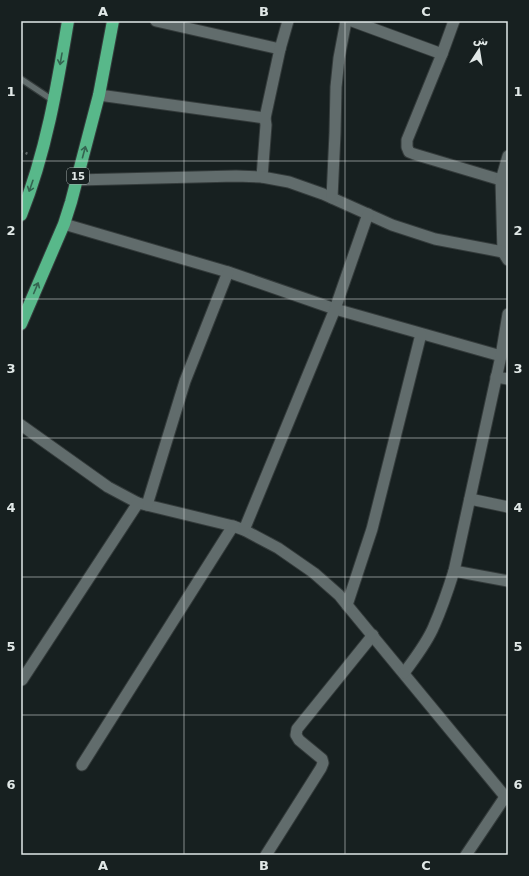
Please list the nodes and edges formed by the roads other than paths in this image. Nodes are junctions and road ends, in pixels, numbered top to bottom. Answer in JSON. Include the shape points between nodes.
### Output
{"nodes":[{"id":1,"x":68,"y":21,"type":"edge"},
{"id":2,"x":113,"y":21,"type":"edge"},
{"id":3,"x":156,"y":21,"type":"edge"},
{"id":4,"x":288,"y":21,"type":"edge"},
{"id":5,"x":346,"y":21,"type":"edge"},
{"id":6,"x":352,"y":21,"type":"edge"},
{"id":7,"x":454,"y":21,"type":"edge"},
{"id":8,"x":280,"y":49,"type":"junction"},
{"id":9,"x":442,"y":54,"type":"junction"},
{"id":10,"x":21,"y":79,"type":"edge"},
{"id":11,"x":99,"y":95,"type":"junction"},
{"id":12,"x":54,"y":101,"type":"junction"},
{"id":13,"x":265,"y":118,"type":"junction"},
{"id":14,"x":508,"y":156,"type":"edge"},
{"id":15,"x":262,"y":177,"type":"junction"},
{"id":16,"x":77,"y":180,"type":"junction"},
{"id":17,"x":501,"y":180,"type":"junction"},
{"id":18,"x":332,"y":198,"type":"junction"},
{"id":19,"x":368,"y":214,"type":"junction"},
{"id":20,"x":21,"y":215,"type":"edge"},
{"id":21,"x":64,"y":224,"type":"junction"},
{"id":22,"x":505,"y":256,"type":"edge"},
{"id":23,"x":228,"y":272,"type":"junction"},
{"id":24,"x":335,"y":309,"type":"junction"},
{"id":25,"x":508,"y":314,"type":"edge"},
{"id":26,"x":21,"y":324,"type":"edge"},
{"id":27,"x":421,"y":334,"type":"junction"},
{"id":28,"x":501,"y":356,"type":"junction"},
{"id":29,"x":496,"y":377,"type":"junction"},
{"id":30,"x":508,"y":379,"type":"edge"},
{"id":31,"x":21,"y":425,"type":"edge"},
{"id":32,"x":470,"y":499,"type":"junction"},
{"id":33,"x":142,"y":504,"type":"junction"},
{"id":34,"x":508,"y":507,"type":"edge"},
{"id":35,"x":233,"y":526,"type":"junction"},
{"id":36,"x":244,"y":530,"type":"junction"},
{"id":37,"x":454,"y":571,"type":"junction"},
{"id":38,"x":508,"y":581,"type":"edge"},
{"id":39,"x":348,"y":605,"type":"junction"},
{"id":40,"x":373,"y":634,"type":"junction"},
{"id":41,"x":404,"y":673,"type":"junction"},
{"id":42,"x":22,"y":680,"type":"edge"},
{"id":43,"x":82,"y":765,"type":"dead end"},
{"id":44,"x":507,"y":799,"type":"edge"},
{"id":45,"x":266,"y":855,"type":"edge"},
{"id":46,"x":466,"y":855,"type":"edge"}],
"edges":[{"from":1,"to":12,"type":"highway","one_way":true},
{"from":2,"to":11,"type":"highway","number":"15"},
{"from":3,"to":8,"type":"street"},
{"from":4,"to":8,"type":"street"},
{"from":5,"to":18,"type":"street","via":[[336,87]]},
{"from":6,"to":9,"type":"street"},
{"from":7,"to":9,"type":"street"},
{"from":8,"to":13,"type":"street"},
{"from":9,"to":17,"type":"street","via":[[407,140],[409,152]]},
{"from":10,"to":12,"type":"lane"},
{"from":11,"to":13,"type":"street"},
{"from":16,"to":11,"type":"highway","number":"15","one_way":true},
{"from":12,"to":20,"type":"highway","one_way":true,"via":[[40,159]]},
{"from":13,"to":15,"type":"street"},
{"from":14,"to":17,"type":"street"},
{"from":15,"to":16,"type":"street"},
{"from":15,"to":18,"type":"street","via":[[289,182]]},
{"from":16,"to":21,"type":"highway","number":"15"},
{"from":17,"to":22,"type":"street"},
{"from":18,"to":19,"type":"street"},
{"from":19,"to":22,"type":"street","via":[[435,239]]},
{"from":19,"to":24,"type":"street"},
{"from":21,"to":23,"type":"street"},
{"from":26,"to":21,"type":"highway","number":"15","one_way":true},
{"from":23,"to":24,"type":"street"},
{"from":23,"to":33,"type":"street","via":[[185,381]]},
{"from":24,"to":27,"type":"street"},
{"from":24,"to":36,"type":"street"},
{"from":25,"to":28,"type":"street"},
{"from":27,"to":28,"type":"street"},
{"from":27,"to":39,"type":"street","via":[[372,529]]},
{"from":28,"to":29,"type":"street"},
{"from":29,"to":30,"type":"street"},
{"from":29,"to":32,"type":"street"},
{"from":31,"to":33,"type":"street","via":[[108,487]]},
{"from":32,"to":34,"type":"street"},
{"from":32,"to":37,"type":"street"},
{"from":33,"to":35,"type":"street"},
{"from":33,"to":42,"type":"street"},
{"from":35,"to":36,"type":"street"},
{"from":35,"to":43,"type":"street"},
{"from":36,"to":39,"type":"street","via":[[278,548],[314,572]]},
{"from":37,"to":38,"type":"street"},
{"from":37,"to":41,"type":"street","via":[[434,627]]},
{"from":39,"to":40,"type":"street"},
{"from":40,"to":41,"type":"street"},
{"from":40,"to":45,"type":"street","via":[[297,730],[299,740],[322,759],[323,763]]},
{"from":41,"to":44,"type":"street"},
{"from":44,"to":46,"type":"street"}]}
